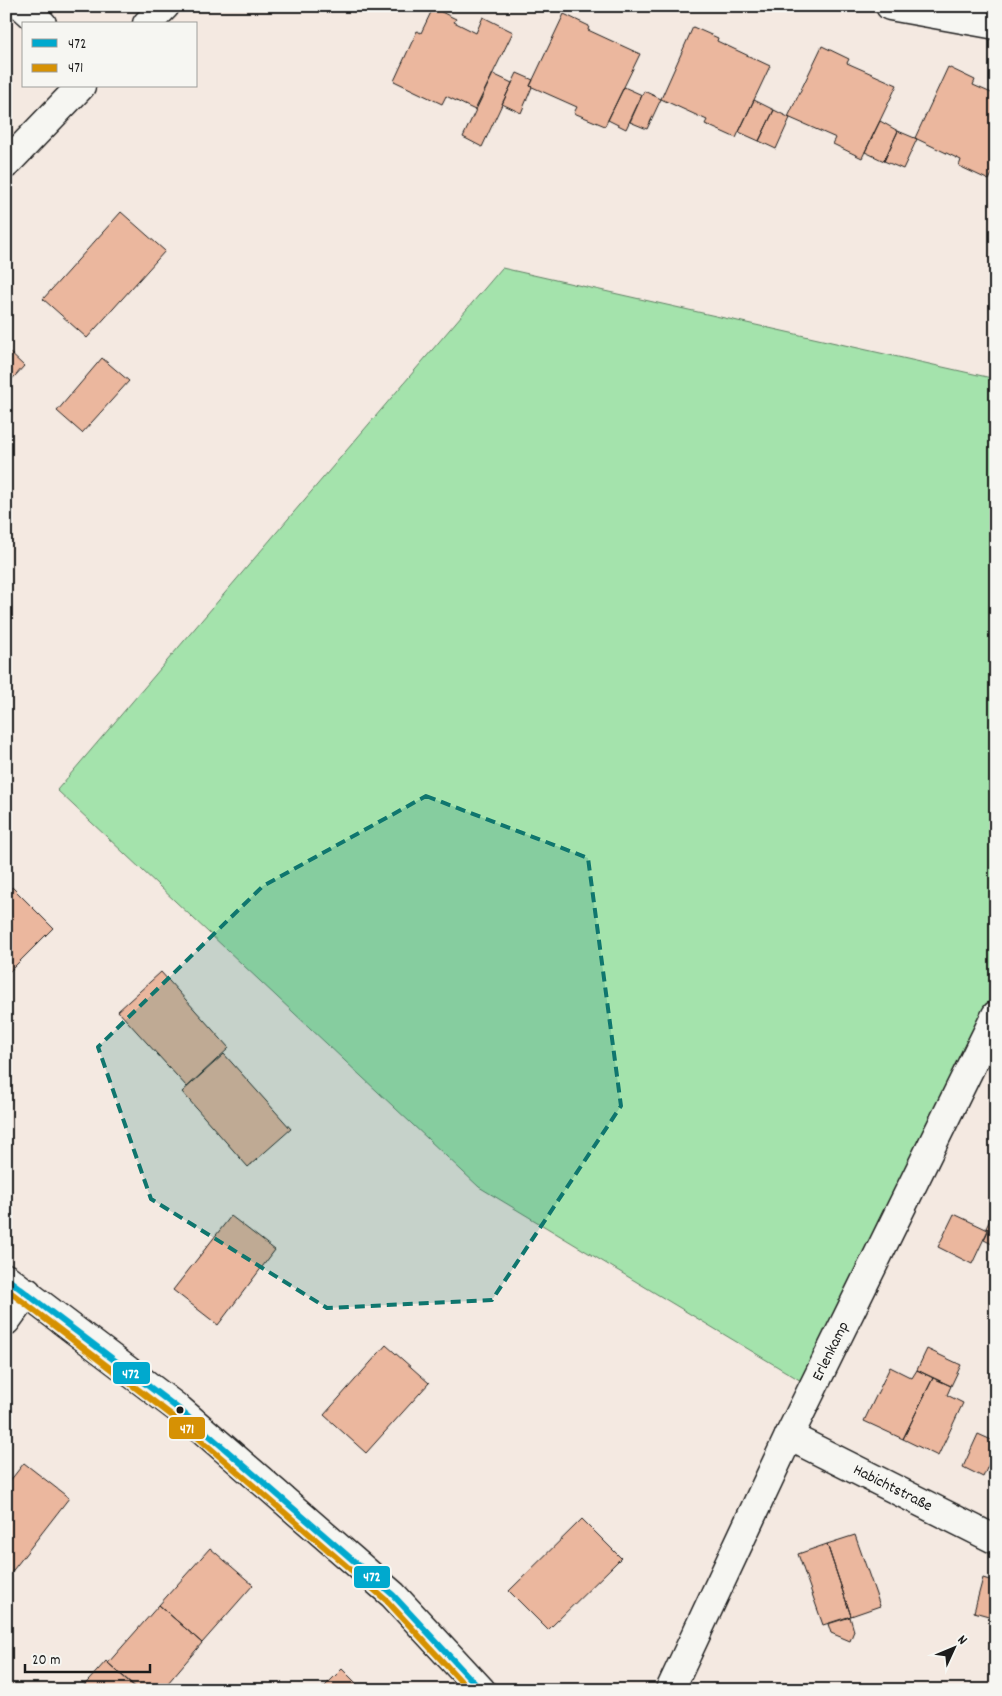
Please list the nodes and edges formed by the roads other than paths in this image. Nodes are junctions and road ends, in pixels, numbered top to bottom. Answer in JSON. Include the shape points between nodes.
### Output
{"nodes":[{"id":1,"x":22,"y":6,"type":"edge"},
{"id":2,"x":165,"y":6,"type":"edge"},
{"id":3,"x":890,"y":6,"type":"edge"},
{"id":4,"x":40,"y":22,"type":"edge"},
{"id":5,"x":149,"y":22,"type":"edge"},
{"id":6,"x":996,"y":25,"type":"edge"},
{"id":7,"x":79,"y":88,"type":"edge"},
{"id":8,"x":6,"y":164,"type":"edge"},
{"id":9,"x":996,"y":1015,"type":"edge"},
{"id":10,"x":16,"y":1285,"type":"edge"},
{"id":11,"x":6,"y":1321,"type":"edge"},
{"id":12,"x":789,"y":1436,"type":"junction"},
{"id":13,"x":996,"y":1540,"type":"edge"},
{"id":14,"x":481,"y":1690,"type":"edge"},
{"id":15,"x":670,"y":1690,"type":"edge"}],
"edges":[{"from":1,"to":4,"type":"street"},
{"from":2,"to":5,"type":"street"},
{"from":3,"to":6,"type":"street"},
{"from":7,"to":8,"type":"street"},
{"from":9,"to":12,"type":"street","name":"Erlenkamp"},
{"from":10,"to":11,"type":"street"},
{"from":10,"to":14,"type":"street","via":[[180,1410],[393,1596]]},
{"from":12,"to":13,"type":"street","name":"Habichtstraße"},
{"from":12,"to":15,"type":"street","name":"Erlenkamp"}]}
